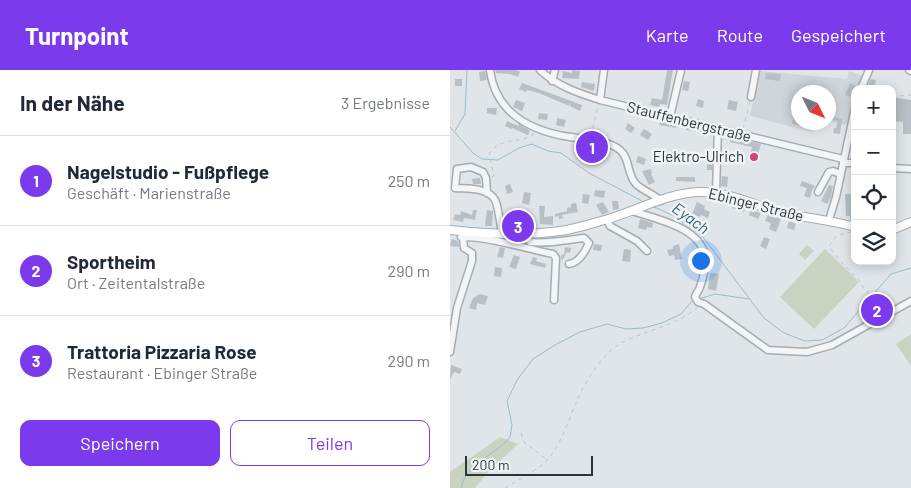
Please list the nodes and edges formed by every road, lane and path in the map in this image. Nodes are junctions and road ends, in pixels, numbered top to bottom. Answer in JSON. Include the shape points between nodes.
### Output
{"nodes":[{"id":1,"x":490,"y":70,"type":"edge"},
{"id":2,"x":540,"y":70,"type":"edge"},
{"id":3,"x":555,"y":70,"type":"edge"},
{"id":4,"x":604,"y":70,"type":"edge"},
{"id":5,"x":680,"y":70,"type":"edge"},
{"id":6,"x":756,"y":70,"type":"edge"},
{"id":7,"x":869,"y":70,"type":"edge"},
{"id":8,"x":552,"y":81,"type":"junction"},
{"id":9,"x":863,"y":85,"type":"edge"},
{"id":10,"x":911,"y":95,"type":"edge"},
{"id":11,"x":751,"y":98,"type":"joint"},
{"id":12,"x":600,"y":100,"type":"junction"},
{"id":13,"x":899,"y":112,"type":"dead end"},
{"id":14,"x":670,"y":117,"type":"junction"},
{"id":15,"x":851,"y":126,"type":"edge"},
{"id":16,"x":718,"y":128,"type":"junction"},
{"id":17,"x":540,"y":129,"type":"junction"},
{"id":18,"x":741,"y":134,"type":"junction"},
{"id":19,"x":590,"y":140,"type":"junction"},
{"id":20,"x":843,"y":161,"type":"junction"},
{"id":21,"x":851,"y":163,"type":"edge"},
{"id":22,"x":896,"y":168,"type":"edge"},
{"id":23,"x":911,"y":169,"type":"edge"},
{"id":24,"x":840,"y":174,"type":"junction"},
{"id":25,"x":486,"y":182,"type":"junction"},
{"id":26,"x":716,"y":192,"type":"junction"},
{"id":27,"x":818,"y":192,"type":"dead end"},
{"id":28,"x":487,"y":193,"type":"junction"},
{"id":29,"x":659,"y":202,"type":"junction"},
{"id":30,"x":632,"y":212,"type":"junction"},
{"id":31,"x":607,"y":219,"type":"junction"},
{"id":32,"x":829,"y":220,"type":"junction"},
{"id":33,"x":911,"y":222,"type":"edge"},
{"id":34,"x":851,"y":226,"type":"edge"},
{"id":35,"x":896,"y":228,"type":"edge"},
{"id":36,"x":454,"y":230,"type":"edge"},
{"id":37,"x":527,"y":233,"type":"junction"},
{"id":38,"x":851,"y":233,"type":"edge"},
{"id":39,"x":502,"y":235,"type":"junction"},
{"id":40,"x":463,"y":238,"type":"junction"},
{"id":41,"x":647,"y":251,"type":"dead end"},
{"id":42,"x":569,"y":264,"type":"dead end"},
{"id":43,"x":554,"y":300,"type":"dead end"},
{"id":44,"x":698,"y":301,"type":"junction"},
{"id":45,"x":911,"y":301,"type":"edge"},
{"id":46,"x":893,"y":312,"type":"junction"},
{"id":47,"x":450,"y":352,"type":"edge"},
{"id":48,"x":521,"y":433,"type":"dead end"},
{"id":49,"x":546,"y":460,"type":"junction"},
{"id":50,"x":505,"y":488,"type":"edge"}],
"edges":[{"from":1,"to":17,"type":"street","via":[[495,92],[502,104],[514,116]]},
{"from":2,"to":8,"type":"street","name":"Stauffenbergstraße"},
{"from":3,"to":8,"type":"street"},
{"from":4,"to":12,"type":"street"},
{"from":5,"to":14,"type":"street"},
{"from":6,"to":11,"type":"street"},
{"from":7,"to":9,"type":"street"},
{"from":8,"to":12,"type":"street","name":"Stauffenbergstraße"},
{"from":10,"to":13,"type":"path","via":[[900,96]]},
{"from":11,"to":18,"type":"path"},
{"from":12,"to":14,"type":"street","name":"Stauffenbergstraße"},
{"from":12,"to":19,"type":"path"},
{"from":14,"to":16,"type":"street","name":"Stauffenbergstraße"},
{"from":15,"to":20,"type":"street"},
{"from":16,"to":18,"type":"street","name":"Stauffenbergstraße"},
{"from":16,"to":26,"type":"street"},
{"from":17,"to":19,"type":"street"},
{"from":17,"to":25,"type":"path","via":[[531,138],[494,146],[489,154],[494,176]]},
{"from":18,"to":20,"type":"street","name":"Stauffenbergstraße"},
{"from":19,"to":29,"type":"street","via":[[620,150],[626,157],[634,182]]},
{"from":20,"to":21,"type":"street","name":"Stauffenbergstraße"},
{"from":20,"to":24,"type":"street"},
{"from":22,"to":23,"type":"street"},
{"from":24,"to":27,"type":"street","via":[[829,172]]},
{"from":24,"to":32,"type":"street"},
{"from":25,"to":28,"type":"street"},
{"from":25,"to":28,"type":"street","via":[[479,169],[457,169],[455,188]]},
{"from":26,"to":29,"type":"main road","name":"Ebinger Straße","via":[[688,193]]},
{"from":26,"to":32,"type":"main road","name":"Ebinger Straße","via":[[779,212]]},
{"from":28,"to":39,"type":"street","via":[[495,200]]},
{"from":29,"to":30,"type":"main road","name":"Ebinger Straße"},
{"from":30,"to":31,"type":"main road","name":"Ebinger Straße"},
{"from":30,"to":44,"type":"street","via":[[679,227],[700,244],[704,265]]},
{"from":31,"to":37,"type":"main road","name":"Ebinger Straße","via":[[560,231]]},
{"from":31,"to":41,"type":"street","via":[[610,226],[637,241]]},
{"from":32,"to":34,"type":"main road","name":"Ebinger Straße"},
{"from":33,"to":35,"type":"main road"},
{"from":36,"to":39,"type":"main road","name":"Ebinger Straße"},
{"from":36,"to":40,"type":"street"},
{"from":37,"to":39,"type":"main road","name":"Ebinger Straße"},
{"from":37,"to":42,"type":"street","via":[[530,242],[587,240],[585,252]]},
{"from":38,"to":46,"type":"path","via":[[838,235],[829,247],[865,291]]},
{"from":40,"to":43,"type":"street","via":[[468,236],[555,256]]},
{"from":40,"to":47,"type":"street","via":[[464,248],[472,253],[472,261],[457,308]]},
{"from":44,"to":46,"type":"street","via":[[768,350],[807,352],[832,345]]},
{"from":44,"to":49,"type":"path","via":[[685,318],[621,344],[608,353],[586,383],[560,442]]},
{"from":45,"to":46,"type":"street"},
{"from":48,"to":49,"type":"path","via":[[524,442]]},
{"from":49,"to":50,"type":"path"}]}
